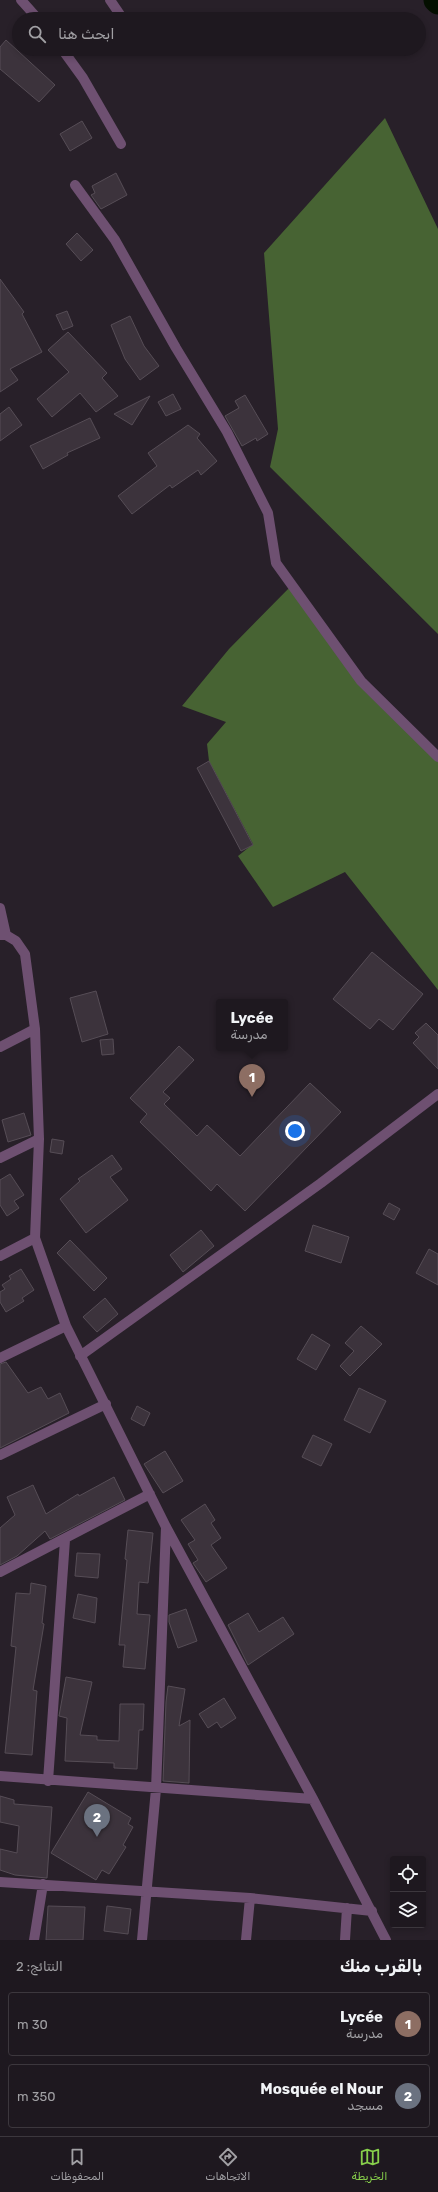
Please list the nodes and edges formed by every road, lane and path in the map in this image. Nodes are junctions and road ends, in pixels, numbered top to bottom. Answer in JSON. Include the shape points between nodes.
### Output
{"nodes":[{"id":1,"x":21,"y":0,"type":"edge"},
{"id":2,"x":110,"y":0,"type":"edge"},
{"id":3,"x":32,"y":12,"type":"edge"},
{"id":4,"x":118,"y":12,"type":"edge"},
{"id":5,"x":67,"y":56,"type":"edge"},
{"id":6,"x":121,"y":144,"type":"dead end"},
{"id":7,"x":75,"y":185,"type":"dead end"},
{"id":8,"x":438,"y":757,"type":"edge"},
{"id":9,"x":0,"y":908,"type":"edge"},
{"id":10,"x":3,"y":935,"type":"edge"},
{"id":11,"x":35,"y":1029,"type":"junction"},
{"id":12,"x":0,"y":1047,"type":"edge"},
{"id":13,"x":438,"y":1094,"type":"edge"},
{"id":14,"x":39,"y":1139,"type":"junction"},
{"id":15,"x":0,"y":1158,"type":"edge"},
{"id":16,"x":35,"y":1238,"type":"junction"},
{"id":17,"x":0,"y":1256,"type":"edge"},
{"id":18,"x":66,"y":1326,"type":"junction"},
{"id":19,"x":80,"y":1356,"type":"junction"},
{"id":20,"x":0,"y":1358,"type":"edge"},
{"id":21,"x":106,"y":1404,"type":"junction"},
{"id":22,"x":0,"y":1455,"type":"edge"},
{"id":23,"x":150,"y":1494,"type":"junction"},
{"id":24,"x":166,"y":1527,"type":"junction"},
{"id":25,"x":65,"y":1540,"type":"junction"},
{"id":26,"x":0,"y":1572,"type":"edge"},
{"id":27,"x":0,"y":1776,"type":"edge"},
{"id":28,"x":48,"y":1781,"type":"junction"},
{"id":29,"x":156,"y":1789,"type":"junction"},
{"id":30,"x":313,"y":1799,"type":"junction"},
{"id":31,"x":0,"y":1882,"type":"edge"},
{"id":32,"x":43,"y":1884,"type":"junction"},
{"id":33,"x":147,"y":1891,"type":"junction"},
{"id":34,"x":250,"y":1898,"type":"junction"},
{"id":35,"x":347,"y":1908,"type":"junction"},
{"id":36,"x":372,"y":1911,"type":"junction"},
{"id":37,"x":34,"y":1940,"type":"edge"},
{"id":38,"x":142,"y":1940,"type":"edge"},
{"id":39,"x":246,"y":1940,"type":"edge"},
{"id":40,"x":344,"y":1940,"type":"edge"},
{"id":41,"x":386,"y":1940,"type":"edge"}],
"edges":[{"from":1,"to":3,"type":"street"},
{"from":2,"to":4,"type":"street"},
{"from":5,"to":6,"type":"street","via":[[83,78]]},
{"from":7,"to":8,"type":"street","via":[[115,240],[227,432],[268,513],[276,563],[361,681]]},
{"from":9,"to":10,"type":"street"},
{"from":10,"to":11,"type":"street","via":[[16,941],[25,954]]},
{"from":11,"to":12,"type":"street"},
{"from":11,"to":14,"type":"street"},
{"from":13,"to":19,"type":"street","via":[[321,1183]]},
{"from":14,"to":15,"type":"street"},
{"from":14,"to":16,"type":"street"},
{"from":16,"to":17,"type":"street"},
{"from":16,"to":18,"type":"street"},
{"from":18,"to":19,"type":"street"},
{"from":18,"to":20,"type":"street"},
{"from":19,"to":21,"type":"street"},
{"from":21,"to":22,"type":"street"},
{"from":21,"to":23,"type":"street"},
{"from":23,"to":24,"type":"street"},
{"from":23,"to":25,"type":"street"},
{"from":24,"to":29,"type":"street"},
{"from":24,"to":30,"type":"street"},
{"from":25,"to":26,"type":"street"},
{"from":25,"to":28,"type":"street"},
{"from":27,"to":28,"type":"street"},
{"from":28,"to":29,"type":"street"},
{"from":29,"to":30,"type":"street"},
{"from":29,"to":33,"type":"street"},
{"from":30,"to":36,"type":"street"},
{"from":31,"to":32,"type":"street"},
{"from":32,"to":33,"type":"street"},
{"from":32,"to":37,"type":"street"},
{"from":33,"to":34,"type":"street"},
{"from":33,"to":38,"type":"street"},
{"from":34,"to":35,"type":"street"},
{"from":34,"to":39,"type":"street"},
{"from":35,"to":36,"type":"street"},
{"from":35,"to":40,"type":"street"},
{"from":36,"to":41,"type":"street"}]}
